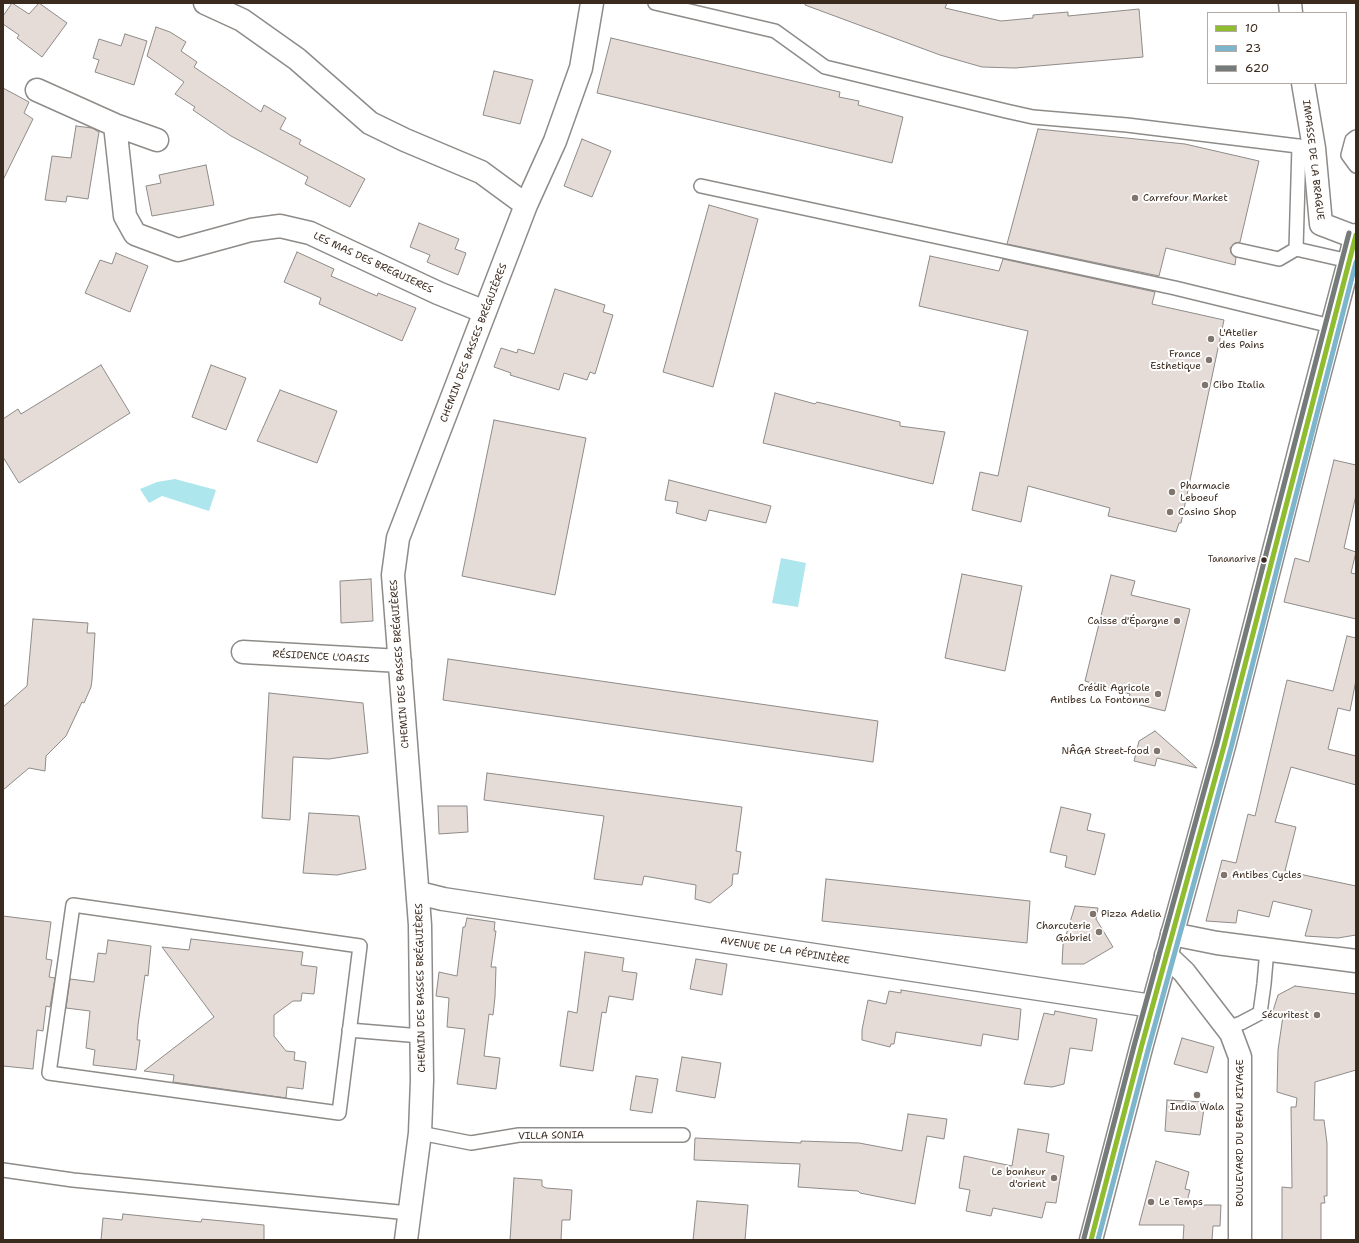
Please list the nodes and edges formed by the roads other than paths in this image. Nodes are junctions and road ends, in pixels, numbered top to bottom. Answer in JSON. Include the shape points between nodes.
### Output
{"nodes":[{"id":1,"x":205,"y":3,"type":"edge"},
{"id":2,"x":592,"y":3,"type":"edge"},
{"id":3,"x":655,"y":3,"type":"edge"},
{"id":4,"x":1303,"y":84,"type":"edge"},
{"id":5,"x":37,"y":90,"type":"dead end"},
{"id":6,"x":115,"y":125,"type":"junction"},
{"id":7,"x":1356,"y":137,"type":"edge"},
{"id":8,"x":157,"y":140,"type":"dead end"},
{"id":9,"x":1306,"y":147,"type":"junction"},
{"id":10,"x":1356,"y":166,"type":"edge"},
{"id":11,"x":701,"y":186,"type":"dead end"},
{"id":12,"x":526,"y":205,"type":"junction"},
{"id":13,"x":1356,"y":236,"type":"edge"},
{"id":14,"x":1296,"y":249,"type":"junction"},
{"id":15,"x":1238,"y":250,"type":"dead end"},
{"id":16,"x":1349,"y":261,"type":"junction"},
{"id":17,"x":486,"y":312,"type":"junction"},
{"id":18,"x":1331,"y":326,"type":"junction"},
{"id":19,"x":243,"y":652,"type":"dead end"},
{"id":20,"x":400,"y":661,"type":"junction"},
{"id":21,"x":419,"y":893,"type":"junction"},
{"id":22,"x":1172,"y":934,"type":"junction"},
{"id":23,"x":1267,"y":949,"type":"junction"},
{"id":24,"x":1166,"y":955,"type":"junction"},
{"id":25,"x":1356,"y":961,"type":"edge"},
{"id":26,"x":1152,"y":1006,"type":"junction"},
{"id":27,"x":1227,"y":1028,"type":"junction"},
{"id":28,"x":349,"y":1030,"type":"junction"},
{"id":29,"x":421,"y":1036,"type":"junction"},
{"id":30,"x":420,"y":1133,"type":"junction"},
{"id":31,"x":683,"y":1135,"type":"dead end"},
{"id":32,"x":3,"y":1170,"type":"edge"},
{"id":33,"x":409,"y":1213,"type":"junction"},
{"id":34,"x":406,"y":1240,"type":"edge"},
{"id":35,"x":1091,"y":1240,"type":"edge"},
{"id":36,"x":1240,"y":1240,"type":"edge"}],
"edges":[{"from":1,"to":12,"type":"street","via":[[242,20],[298,59],[370,123],[481,172]]},
{"from":2,"to":12,"type":"street","name":"CHEMIN DES BASSES BRÉGUIÈRES","via":[[581,68],[555,141]]},
{"from":3,"to":9,"type":"lane","via":[[775,31],[825,67],[1033,117],[1127,125]]},
{"from":4,"to":9,"type":"street","name":"IMPASSE DE LA BRAGUE"},
{"from":5,"to":6,"type":"street"},
{"from":6,"to":8,"type":"street"},
{"from":6,"to":17,"type":"street","name":"LES MAS DES BREGUIERES","via":[[125,216],[135,234],[178,250],[251,230],[280,226],[310,233],[438,293]]},
{"from":7,"to":10,"type":"lane","via":[[1352,140],[1348,155]]},
{"from":9,"to":13,"type":"street","name":"IMPASSE DE LA BRAGUE","via":[[1321,224]]},
{"from":9,"to":14,"type":"lane"},
{"from":11,"to":18,"type":"lane","via":[[1175,288]]},
{"from":12,"to":17,"type":"street","name":"CHEMIN DES BASSES BRÉGUIÈRES"},
{"from":13,"to":16,"type":"street"},
{"from":14,"to":15,"type":"lane","via":[[1279,259]]},
{"from":14,"to":16,"type":"lane"},
{"from":16,"to":18,"type":"street"},
{"from":17,"to":20,"type":"street","name":"CHEMIN DES BASSES BRÉGUIÈRES","via":[[398,538],[393,575]]},
{"from":18,"to":22,"type":"street","via":[[1224,746]]},
{"from":19,"to":20,"type":"street","name":"RÉSIDENCE L'OASIS"},
{"from":20,"to":21,"type":"street","name":"CHEMIN DES BASSES BRÉGUIÈRES"},
{"from":21,"to":26,"type":"street","name":"AVENUE DE LA PÉPINIÈRE","via":[[443,899]]},
{"from":21,"to":29,"type":"street","name":"CHEMIN DES BASSES BRÉGUIÈRES"},
{"from":22,"to":23,"type":"street"},
{"from":22,"to":24,"type":"street"},
{"from":23,"to":25,"type":"street"},
{"from":23,"to":27,"type":"lane","via":[[1260,1013]]},
{"from":24,"to":26,"type":"street"},
{"from":24,"to":27,"type":"street","name":"BOULEVARD DU BEAU RIVAGE","via":[[1184,972]]},
{"from":26,"to":35,"type":"street"},
{"from":27,"to":36,"type":"street","name":"BOULEVARD DU BEAU RIVAGE","via":[[1240,1057]]},
{"from":28,"to":28,"type":"lane","via":[[360,946],[73,905],[49,1073],[339,1113]]},
{"from":28,"to":29,"type":"lane"},
{"from":29,"to":30,"type":"street","name":"CHEMIN DES BASSES BRÉGUIÈRES"},
{"from":30,"to":31,"type":"lane","name":"VILLA SONIA","via":[[471,1143],[519,1135]]},
{"from":30,"to":33,"type":"street","name":"CHEMIN DES BASSES BRÉGUIÈRES"},
{"from":32,"to":33,"type":"lane","via":[[73,1180]]},
{"from":33,"to":34,"type":"street","name":"CHEMIN DES BASSES BRÉGUIÈRES"}]}
